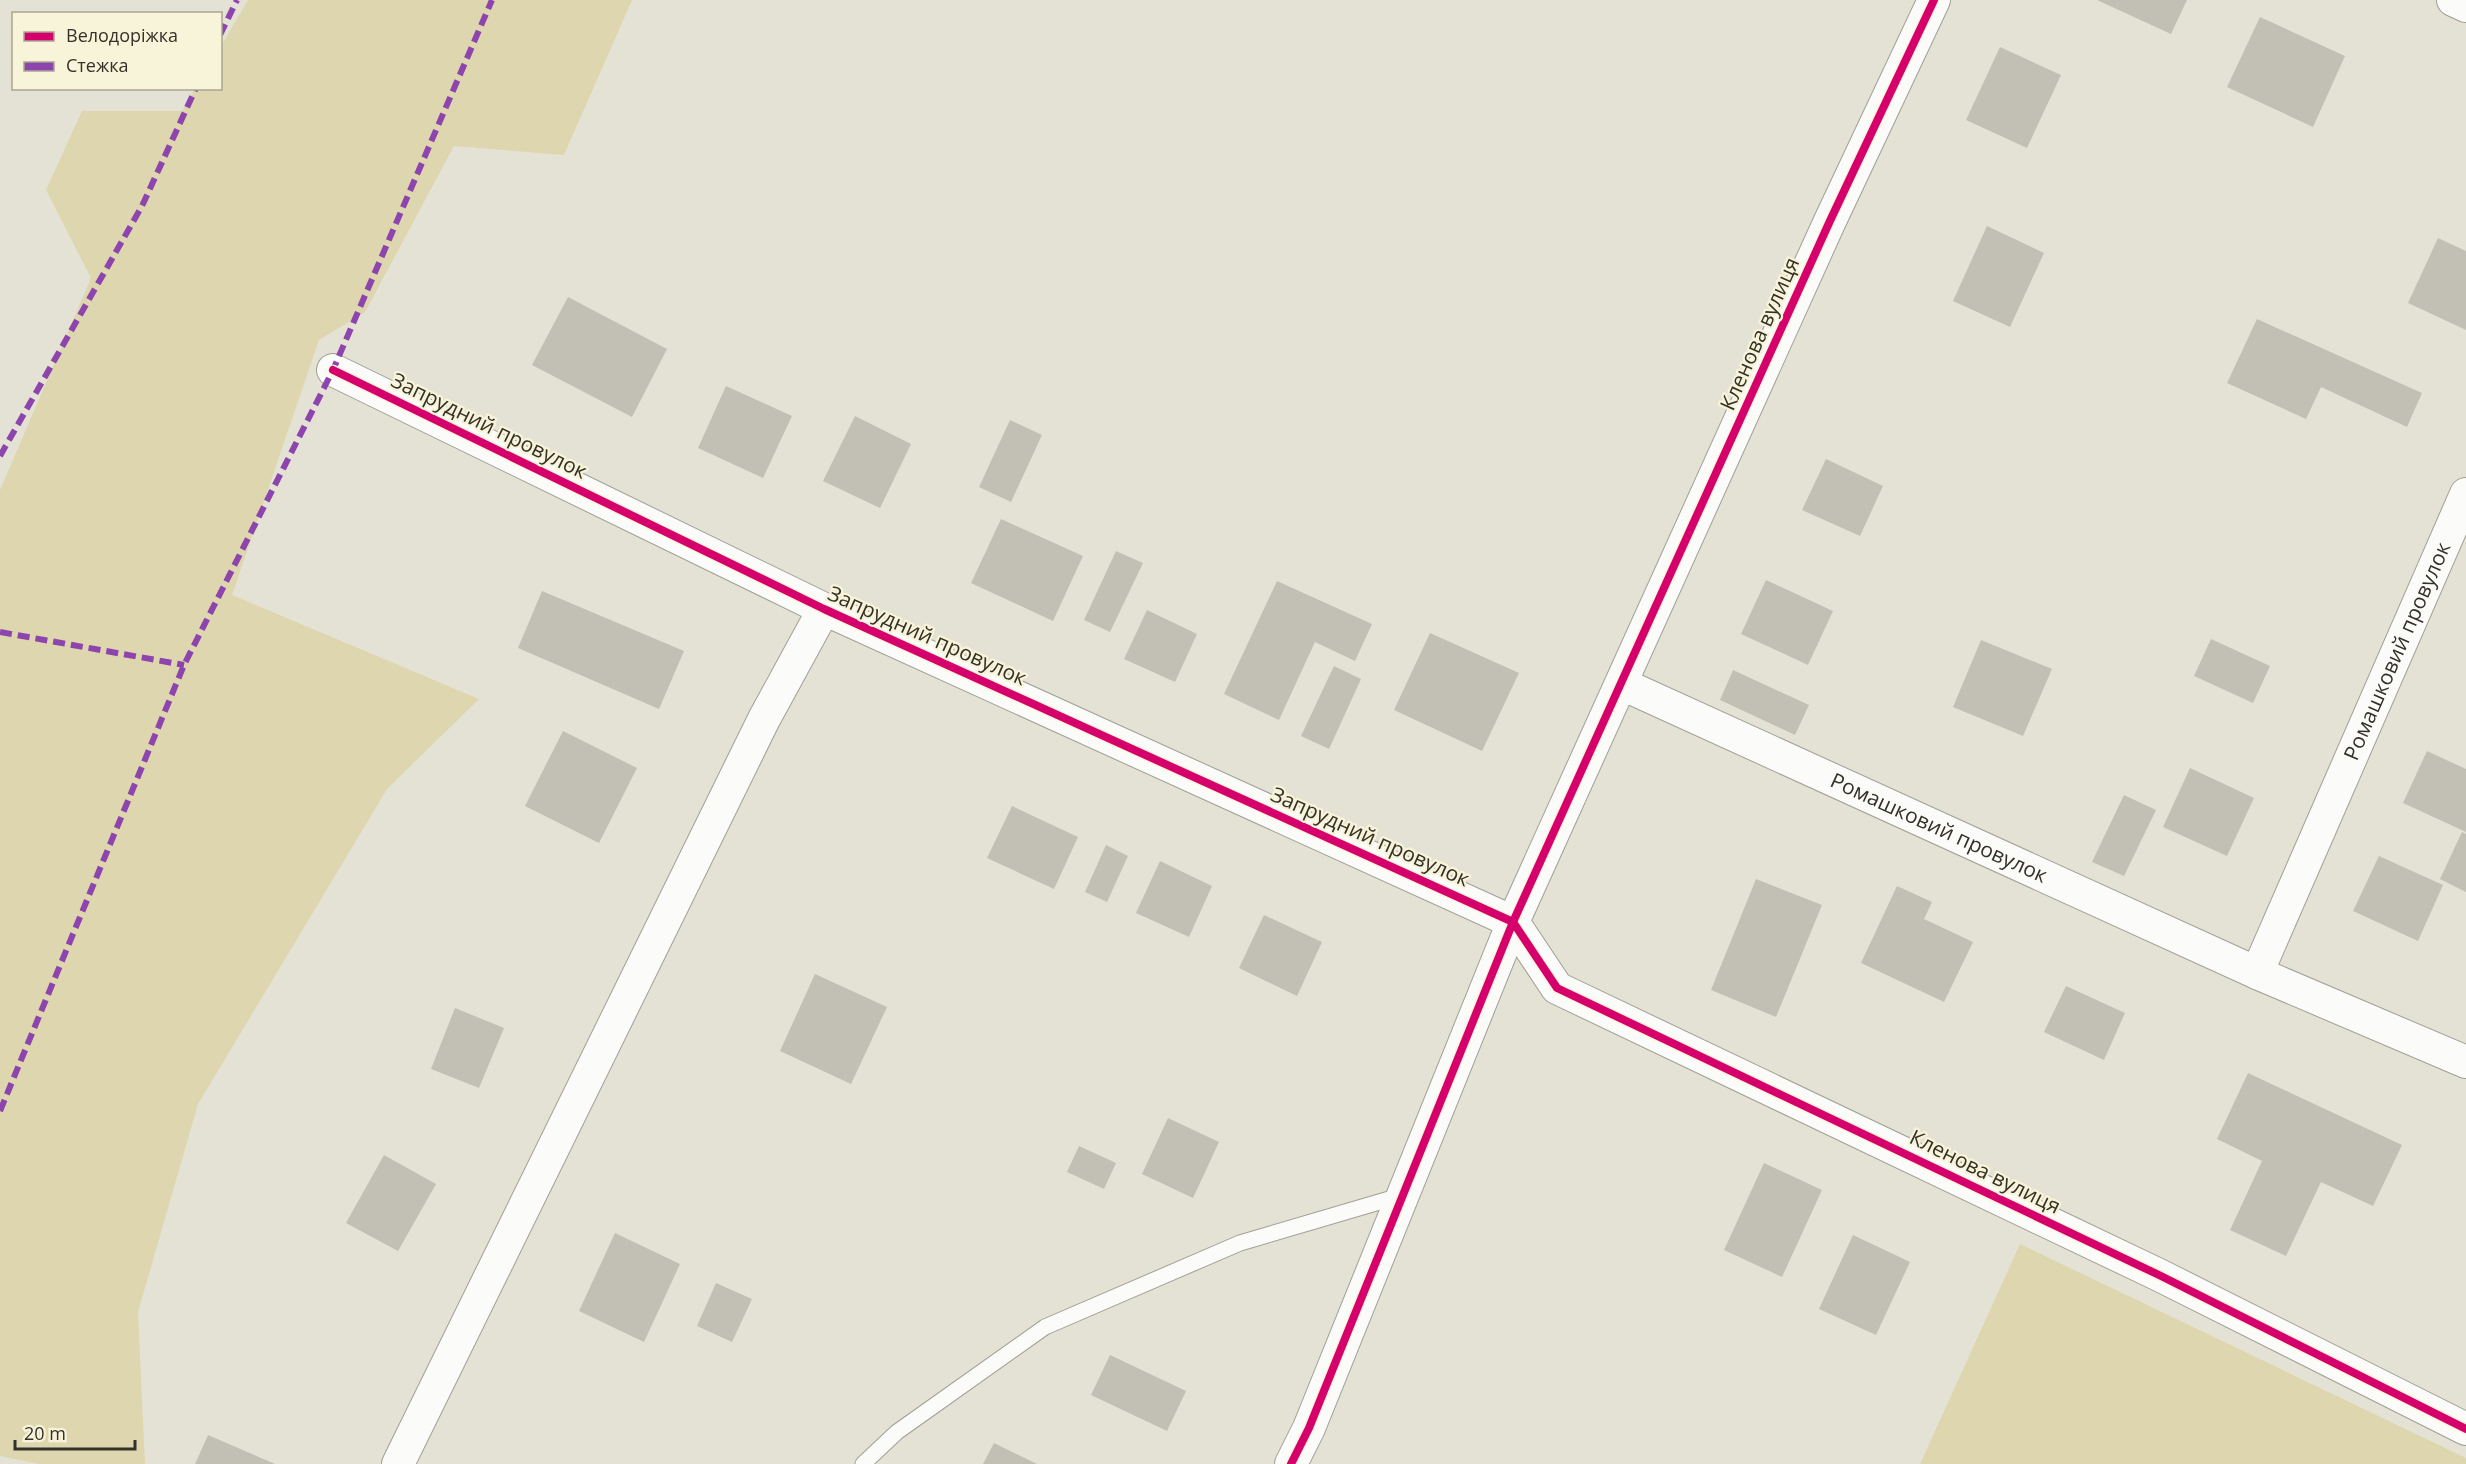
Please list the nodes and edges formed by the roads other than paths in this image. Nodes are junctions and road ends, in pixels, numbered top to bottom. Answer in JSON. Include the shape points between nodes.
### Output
{"nodes":[{"id":1,"x":1934,"y":0,"type":"edge"},
{"id":2,"x":2453,"y":0,"type":"edge"},
{"id":3,"x":2466,"y":6,"type":"edge"},
{"id":4,"x":333,"y":370,"type":"dead end"},
{"id":5,"x":2466,"y":494,"type":"edge"},
{"id":6,"x":824,"y":609,"type":"junction"},
{"id":7,"x":1622,"y":684,"type":"junction"},
{"id":8,"x":1513,"y":921,"type":"junction"},
{"id":9,"x":2257,"y":972,"type":"junction"},
{"id":10,"x":2466,"y":1062,"type":"edge"},
{"id":11,"x":1403,"y":1195,"type":"junction"},
{"id":12,"x":2466,"y":1429,"type":"edge"},
{"id":13,"x":398,"y":1464,"type":"edge"},
{"id":14,"x":863,"y":1464,"type":"edge"},
{"id":15,"x":1291,"y":1464,"type":"edge"}],
"edges":[{"from":1,"to":7,"type":"street","name":"Кленова вулиця"},
{"from":2,"to":3,"type":"street"},
{"from":4,"to":6,"type":"street","name":"Запрудний провулок"},
{"from":5,"to":9,"type":"street","name":"Ромашковий провулок"},
{"from":6,"to":8,"type":"street","name":"Запрудний провулок"},
{"from":6,"to":13,"type":"street","via":[[764,719]]},
{"from":7,"to":8,"type":"street","name":"Кленова вулиця"},
{"from":7,"to":9,"type":"street","name":"Ромашковий провулок"},
{"from":8,"to":11,"type":"street","name":"Кленова вулиця"},
{"from":8,"to":12,"type":"street","name":"Кленова вулиця","via":[[1557,988],[2159,1275]]},
{"from":9,"to":10,"type":"street","name":"Ромашковий провулок"},
{"from":11,"to":14,"type":"lane","via":[[1239,1243],[1045,1327],[897,1432]]},
{"from":11,"to":15,"type":"street","name":"Кленова вулиця","via":[[1310,1428]]}]}
